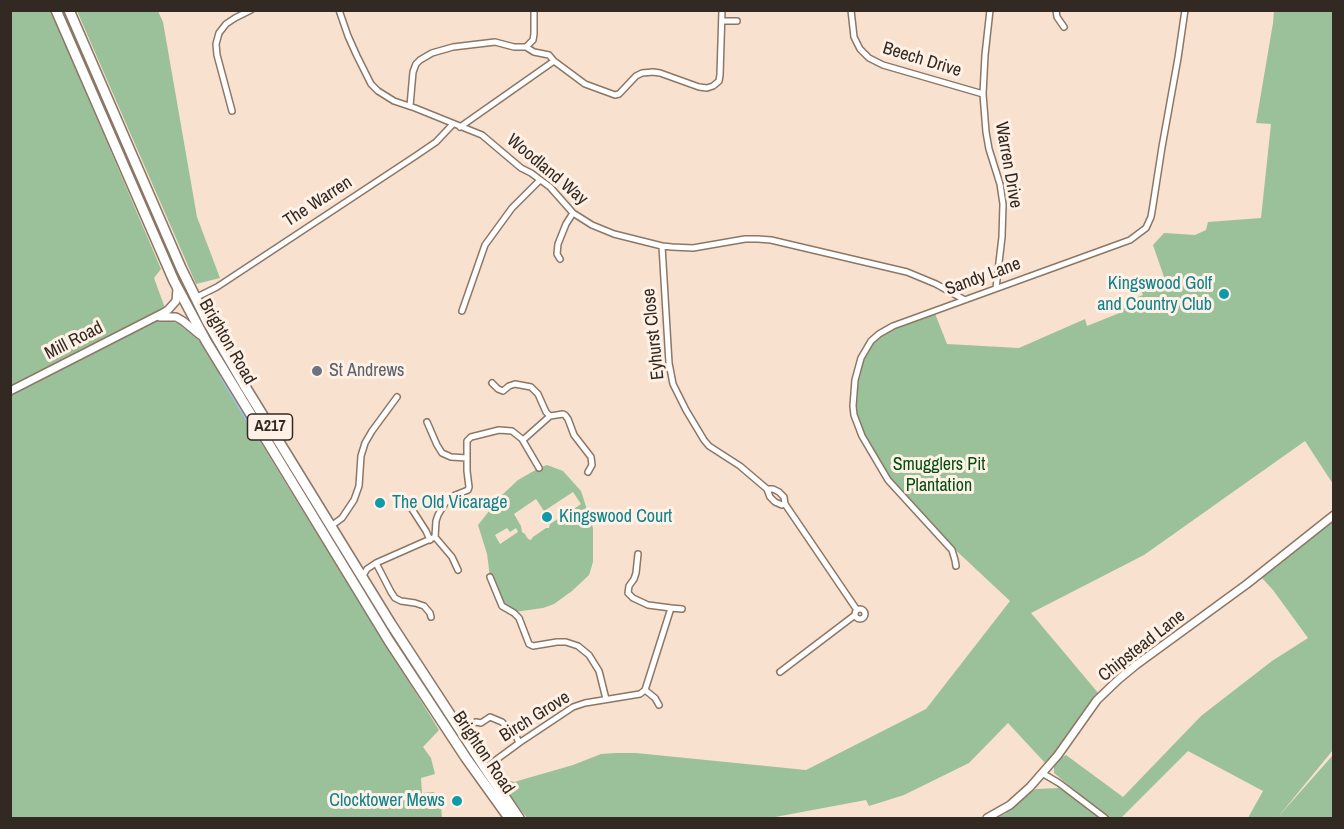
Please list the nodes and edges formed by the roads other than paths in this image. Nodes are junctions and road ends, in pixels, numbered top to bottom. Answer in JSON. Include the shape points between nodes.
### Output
{"nodes":[{"id":1,"x":56,"y":10,"type":"edge"},
{"id":2,"x":69,"y":10,"type":"edge"},
{"id":3,"x":251,"y":10,"type":"edge"},
{"id":4,"x":339,"y":10,"type":"edge"},
{"id":5,"x":534,"y":10,"type":"edge"},
{"id":6,"x":722,"y":10,"type":"edge"},
{"id":7,"x":850,"y":10,"type":"edge"},
{"id":8,"x":990,"y":10,"type":"edge"},
{"id":9,"x":1056,"y":10,"type":"edge"},
{"id":10,"x":1185,"y":10,"type":"edge"},
{"id":11,"x":722,"y":21,"type":"junction"},
{"id":12,"x":737,"y":21,"type":"dead end"},
{"id":13,"x":1064,"y":27,"type":"dead end"},
{"id":14,"x":526,"y":47,"type":"junction"},
{"id":15,"x":554,"y":61,"type":"junction"},
{"id":16,"x":983,"y":94,"type":"junction"},
{"id":17,"x":410,"y":106,"type":"junction"},
{"id":18,"x":232,"y":111,"type":"dead end"},
{"id":19,"x":457,"y":126,"type":"junction"},
{"id":20,"x":540,"y":180,"type":"junction"},
{"id":21,"x":573,"y":213,"type":"junction"},
{"id":22,"x":662,"y":246,"type":"junction"},
{"id":23,"x":560,"y":259,"type":"dead end"},
{"id":24,"x":176,"y":283,"type":"junction"},
{"id":25,"x":996,"y":288,"type":"junction"},
{"id":26,"x":195,"y":298,"type":"junction"},
{"id":27,"x":963,"y":299,"type":"junction"},
{"id":28,"x":462,"y":311,"type":"dead end"},
{"id":29,"x":152,"y":319,"type":"junction"},
{"id":30,"x":206,"y":341,"type":"junction"},
{"id":31,"x":492,"y":383,"type":"dead end"},
{"id":32,"x":10,"y":391,"type":"edge"},
{"id":33,"x":397,"y":397,"type":"dead end"},
{"id":34,"x":550,"y":416,"type":"junction"},
{"id":35,"x":428,"y":422,"type":"dead end"},
{"id":36,"x":523,"y":440,"type":"junction"},
{"id":37,"x":467,"y":458,"type":"junction"},
{"id":38,"x":539,"y":468,"type":"dead end"},
{"id":39,"x":588,"y":472,"type":"dead end"},
{"id":40,"x":767,"y":489,"type":"junction"},
{"id":41,"x":408,"y":503,"type":"dead end"},
{"id":42,"x":785,"y":504,"type":"junction"},
{"id":43,"x":1334,"y":515,"type":"edge"},
{"id":44,"x":331,"y":526,"type":"junction"},
{"id":45,"x":432,"y":539,"type":"junction"},
{"id":46,"x":638,"y":554,"type":"dead end"},
{"id":47,"x":376,"y":563,"type":"junction"},
{"id":48,"x":956,"y":566,"type":"dead end"},
{"id":49,"x":458,"y":570,"type":"dead end"},
{"id":50,"x":490,"y":577,"type":"dead end"},
{"id":51,"x":362,"y":578,"type":"junction"},
{"id":52,"x":671,"y":608,"type":"junction"},
{"id":53,"x":682,"y":609,"type":"dead end"},
{"id":54,"x":431,"y":617,"type":"dead end"},
{"id":55,"x":780,"y":672,"type":"dead end"},
{"id":56,"x":645,"y":690,"type":"junction"},
{"id":57,"x":606,"y":699,"type":"junction"},
{"id":58,"x":659,"y":705,"type":"dead end"},
{"id":59,"x":476,"y":722,"type":"dead end"},
{"id":60,"x":519,"y":743,"type":"junction"},
{"id":61,"x":484,"y":768,"type":"junction"},
{"id":62,"x":1042,"y":773,"type":"junction"},
{"id":63,"x":507,"y":818,"type":"edge"},
{"id":64,"x":519,"y":819,"type":"edge"},
{"id":65,"x":987,"y":819,"type":"edge"},
{"id":66,"x":1105,"y":819,"type":"edge"}],
"edges":[{"from":1,"to":24,"type":"highway","name":"Brighton Road","number":"A217"},
{"from":2,"to":26,"type":"highway","name":"Brighton Road","number":"A217"},
{"from":3,"to":18,"type":"street","via":[[226,24],[216,44]]},
{"from":4,"to":17,"type":"street","name":"Woodland Way","via":[[371,84],[386,97]]},
{"from":5,"to":14,"type":"street","via":[[533,40]]},
{"from":6,"to":11,"type":"street"},
{"from":7,"to":16,"type":"street","name":"Beech Drive","via":[[854,37],[869,58]]},
{"from":8,"to":16,"type":"street","name":"Warren Drive"},
{"from":9,"to":13,"type":"street"},
{"from":10,"to":25,"type":"street","name":"Sandy Lane","via":[[1146,228],[1130,240]]},
{"from":11,"to":12,"type":"street"},
{"from":11,"to":15,"type":"street","via":[[720,75],[707,88],[653,72],[636,76],[615,95],[585,84]]},
{"from":14,"to":15,"type":"street","via":[[549,55]]},
{"from":14,"to":17,"type":"street","via":[[495,42],[432,53],[416,64]]},
{"from":15,"to":19,"type":"street","name":"The Warren"},
{"from":16,"to":25,"type":"street","name":"Warren Drive","via":[[989,149],[1003,204]]},
{"from":17,"to":19,"type":"street","name":"Woodland Way"},
{"from":19,"to":20,"type":"street","name":"Woodland Way","via":[[482,135]]},
{"from":19,"to":26,"type":"street","name":"The Warren"},
{"from":20,"to":21,"type":"street","name":"Woodland Way"},
{"from":20,"to":28,"type":"street","via":[[485,244]]},
{"from":21,"to":22,"type":"street","name":"Woodland Way","via":[[614,234]]},
{"from":21,"to":23,"type":"street","via":[[558,244]]},
{"from":22,"to":27,"type":"street","name":"Woodland Way","via":[[693,248],[745,239],[771,240],[907,272]]},
{"from":22,"to":40,"type":"street","name":"Eyhurst Close","via":[[673,384],[709,446]]},
{"from":24,"to":29,"type":"street","name":"Mill Road","via":[[176,301]]},
{"from":24,"to":30,"type":"highway","name":"Brighton Road","number":"A217"},
{"from":25,"to":27,"type":"street","name":"Sandy Lane"},
{"from":26,"to":44,"type":"highway","name":"Brighton Road","number":"A217"},
{"from":27,"to":48,"type":"street","name":"Sandy Lane","via":[[879,334],[861,358],[853,406],[861,436],[888,480],[947,542]]},
{"from":29,"to":30,"type":"street","name":"Mill Road","via":[[176,317]]},
{"from":29,"to":32,"type":"street","name":"Mill Road"},
{"from":30,"to":63,"type":"highway","name":"Brighton Road","number":"A217","via":[[389,642]]},
{"from":31,"to":34,"type":"street","via":[[503,391],[515,384],[531,387]]},
{"from":33,"to":44,"type":"street","via":[[365,443],[354,500]]},
{"from":34,"to":36,"type":"street"},
{"from":34,"to":39,"type":"street","via":[[567,417],[574,435],[591,457]]},
{"from":35,"to":37,"type":"street","via":[[442,453],[451,458]]},
{"from":36,"to":37,"type":"street","via":[[504,429],[474,436],[467,441]]},
{"from":36,"to":38,"type":"street"},
{"from":37,"to":45,"type":"street","via":[[468,490],[446,502]]},
{"from":40,"to":42,"type":"street","name":"Eyhurst Close","via":[[775,502]]},
{"from":40,"to":42,"type":"street","name":"Eyhurst Close","via":[[782,494]]},
{"from":41,"to":45,"type":"street"},
{"from":42,"to":55,"type":"street","name":"Eyhurst Close","via":[[856,613]]},
{"from":43,"to":62,"type":"street","name":"Chipstead Lane","via":[[1128,672],[1097,700]]},
{"from":44,"to":51,"type":"highway","name":"Brighton Road","number":"A217"},
{"from":45,"to":47,"type":"street"},
{"from":45,"to":49,"type":"street","via":[[452,557]]},
{"from":46,"to":52,"type":"street","via":[[628,593],[648,605]]},
{"from":47,"to":51,"type":"street"},
{"from":47,"to":54,"type":"street","via":[[395,598],[424,606]]},
{"from":50,"to":57,"type":"street","via":[[502,606],[519,618],[529,644],[566,642],[589,654],[600,671]]},
{"from":51,"to":61,"type":"highway","name":"Brighton Road","number":"A217"},
{"from":52,"to":53,"type":"street"},
{"from":52,"to":56,"type":"street"},
{"from":56,"to":57,"type":"street","name":"Birch Grove"},
{"from":56,"to":58,"type":"street"},
{"from":57,"to":60,"type":"street","name":"Birch Grove","via":[[573,707]]},
{"from":59,"to":60,"type":"street","via":[[490,717],[502,722]]},
{"from":60,"to":61,"type":"street","name":"Birch Grove"},
{"from":61,"to":64,"type":"highway","name":"Brighton Road","number":"A217"},
{"from":62,"to":65,"type":"street","name":"Chipstead Lane","via":[[1010,805]]},
{"from":62,"to":66,"type":"street"}]}
